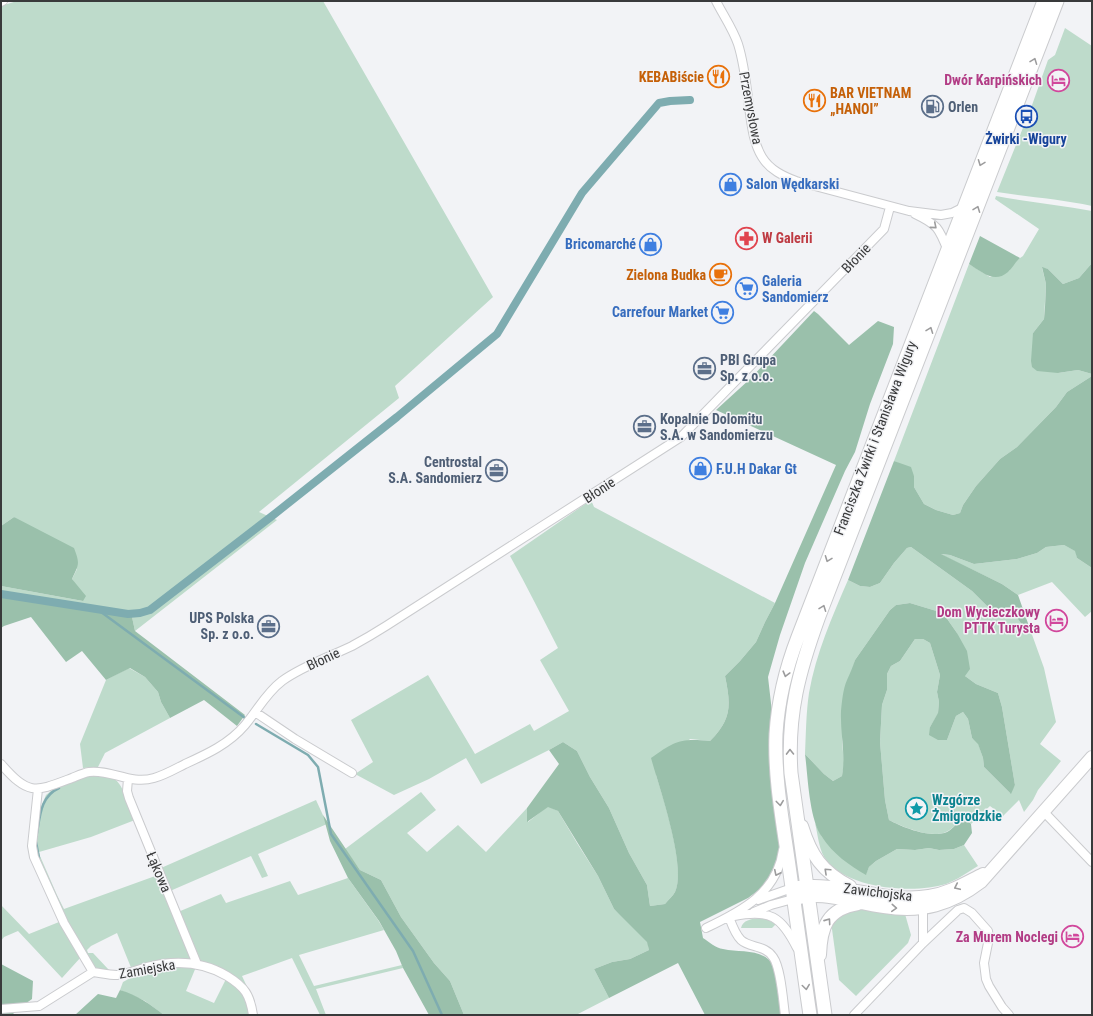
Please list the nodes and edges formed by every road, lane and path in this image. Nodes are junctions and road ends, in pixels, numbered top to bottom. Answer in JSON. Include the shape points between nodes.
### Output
{"nodes":[{"id":1,"x":716,"y":1,"type":"edge"},
{"id":2,"x":1044,"y":1,"type":"edge"},
{"id":3,"x":1057,"y":1,"type":"edge"},
{"id":4,"x":890,"y":206,"type":"junction"},
{"id":5,"x":964,"y":207,"type":"junction"},
{"id":6,"x":909,"y":211,"type":"junction"},
{"id":7,"x":948,"y":251,"type":"junction"},
{"id":8,"x":255,"y":712,"type":"junction"},
{"id":9,"x":1092,"y":757,"type":"edge"},
{"id":10,"x":1,"y":764,"type":"edge"},
{"id":11,"x":352,"y":773,"type":"dead end"},
{"id":12,"x":128,"y":779,"type":"junction"},
{"id":13,"x":38,"y":789,"type":"junction"},
{"id":14,"x":795,"y":805,"type":"junction"},
{"id":15,"x":1044,"y":812,"type":"junction"},
{"id":16,"x":785,"y":837,"type":"junction"},
{"id":17,"x":1092,"y":862,"type":"edge"},
{"id":18,"x":860,"y":890,"type":"junction"},
{"id":19,"x":807,"y":891,"type":"junction"},
{"id":20,"x":793,"y":893,"type":"junction"},
{"id":21,"x":753,"y":901,"type":"junction"},
{"id":22,"x":923,"y":902,"type":"junction"},
{"id":23,"x":864,"y":904,"type":"junction"},
{"id":24,"x":751,"y":913,"type":"junction"},
{"id":25,"x":729,"y":917,"type":"junction"},
{"id":26,"x":706,"y":928,"type":"dead end"},
{"id":27,"x":923,"y":943,"type":"junction"},
{"id":28,"x":802,"y":958,"type":"junction"},
{"id":29,"x":197,"y":964,"type":"junction"},
{"id":30,"x":93,"y":972,"type":"junction"},
{"id":31,"x":819,"y":972,"type":"junction"},
{"id":32,"x":1,"y":1009,"type":"edge"},
{"id":33,"x":253,"y":1015,"type":"edge"},
{"id":34,"x":785,"y":1015,"type":"edge"},
{"id":35,"x":810,"y":1015,"type":"edge"},
{"id":36,"x":825,"y":1015,"type":"edge"},
{"id":37,"x":854,"y":1015,"type":"edge"},
{"id":38,"x":1009,"y":1015,"type":"edge"}],
"edges":[{"from":1,"to":4,"type":"street","name":"Przemysłowa","via":[[738,45],[752,131],[765,162],[776,172],[796,181]]},
{"from":2,"to":5,"type":"main road","name":"Franciszka Żwirki i Stanisława Wigury","one_way":true},
{"from":14,"to":3,"type":"main road","name":"Franciszka Żwirki i Stanisława Wigury","one_way":true,"via":[[790,736],[804,658]]},
{"from":4,"to":6,"type":"street","name":"Przemysłowa"},
{"from":4,"to":8,"type":"street","name":"Błonie","via":[[884,229],[681,437],[386,626],[281,682]]},
{"from":5,"to":6,"type":"street","via":[[941,215]]},
{"from":5,"to":7,"type":"main road","name":"Franciszka Żwirki i Stanisława Wigury"},
{"from":6,"to":7,"type":"street","one_way":true,"via":[[938,228]]},
{"from":7,"to":16,"type":"main road","name":"Franciszka Żwirki i Stanisława Wigury","one_way":true,"via":[[786,673],[779,707],[776,744]]},
{"from":8,"to":11,"type":"street"},
{"from":8,"to":12,"type":"street","name":"Błonie","via":[[237,734],[213,751],[154,778]]},
{"from":9,"to":15,"type":"street","name":"Zawichojska"},
{"from":10,"to":13,"type":"street","via":[[20,783]]},
{"from":12,"to":13,"type":"street","name":"Błonie","via":[[102,772],[89,772]]},
{"from":12,"to":29,"type":"street","name":"Łąkowa","via":[[129,798]]},
{"from":13,"to":30,"type":"street","via":[[32,846],[34,857],[64,923]]},
{"from":18,"to":14,"type":"street","one_way":true,"via":[[836,878],[815,858]]},
{"from":14,"to":19,"type":"main road","name":"Franciszka Żwirki i Stanisława Wigury"},
{"from":15,"to":17,"type":"street"},
{"from":15,"to":22,"type":"street","name":"Zawichojska","via":[[992,869]]},
{"from":16,"to":20,"type":"main road","name":"Franciszka Żwirki i Stanisława Wigury"},
{"from":16,"to":21,"type":"street","one_way":true,"via":[[777,874],[769,887]]},
{"from":18,"to":19,"type":"street","name":"Zawichojska","via":[[834,886]]},
{"from":18,"to":22,"type":"street","name":"Zawichojska"},
{"from":19,"to":20,"type":"street","name":"Zawichojska"},
{"from":19,"to":23,"type":"street","name":"Zawichojska"},
{"from":19,"to":31,"type":"main road","name":"Franciszka Żwirki i Stanisława Wigury"},
{"from":20,"to":21,"type":"street"},
{"from":20,"to":24,"type":"street"},
{"from":20,"to":28,"type":"main road","name":"Franciszka Żwirki i Stanisława Wigury"},
{"from":21,"to":25,"type":"street"},
{"from":23,"to":22,"type":"street","name":"Zawichojska","one_way":true,"via":[[895,908]]},
{"from":22,"to":27,"type":"street"},
{"from":31,"to":23,"type":"street","name":"Zawichojska","one_way":true,"via":[[820,940],[827,921],[841,909]]},
{"from":24,"to":25,"type":"street"},
{"from":24,"to":28,"type":"street","via":[[764,914],[780,922],[789,932]]},
{"from":25,"to":26,"type":"street"},
{"from":25,"to":34,"type":"street","via":[[740,939],[765,949],[774,957]]},
{"from":27,"to":37,"type":"street"},
{"from":27,"to":38,"type":"street","via":[[958,910],[967,909],[988,931],[984,963],[986,979]]},
{"from":28,"to":35,"type":"main road","name":"Franciszka Żwirki i Stanisława Wigury","one_way":true},
{"from":29,"to":30,"type":"street","name":"Zamiejska","via":[[159,964],[118,975]]},
{"from":29,"to":33,"type":"street","name":"Zamiejska","via":[[223,974],[243,988],[251,1001]]},
{"from":30,"to":32,"type":"street","via":[[39,1006]]},
{"from":31,"to":36,"type":"main road","name":"Franciszka Żwirki i Stanisława Wigury"}]}
